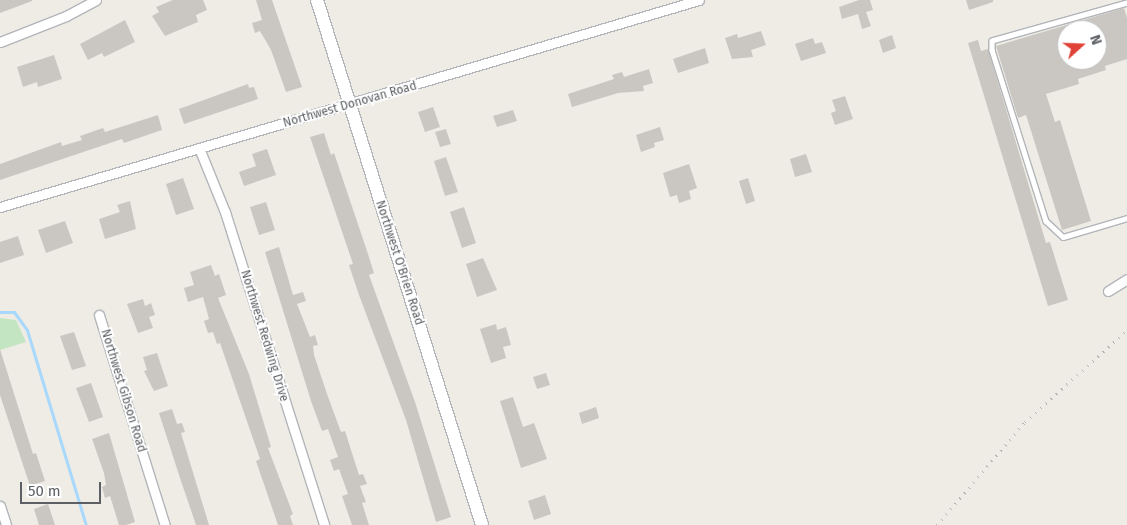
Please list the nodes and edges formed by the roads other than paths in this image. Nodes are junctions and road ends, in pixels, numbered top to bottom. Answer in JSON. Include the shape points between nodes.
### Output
{"nodes":[{"id":1,"x":96,"y":0,"type":"edge"},
{"id":2,"x":316,"y":0,"type":"edge"},
{"id":3,"x":699,"y":0,"type":"edge"},
{"id":4,"x":1127,"y":3,"type":"edge"},
{"id":5,"x":0,"y":42,"type":"edge"},
{"id":6,"x":350,"y":105,"type":"junction"},
{"id":7,"x":199,"y":148,"type":"junction"},
{"id":8,"x":0,"y":207,"type":"edge"},
{"id":9,"x":1127,"y":218,"type":"edge"},
{"id":10,"x":1127,"y":279,"type":"edge"},
{"id":11,"x":1108,"y":291,"type":"dead end"},
{"id":12,"x":99,"y":315,"type":"dead end"},
{"id":13,"x":1,"y":511,"type":"edge"},
{"id":14,"x":6,"y":525,"type":"edge"},
{"id":15,"x":165,"y":525,"type":"edge"},
{"id":16,"x":324,"y":525,"type":"edge"},
{"id":17,"x":482,"y":525,"type":"edge"}],
"edges":[{"from":1,"to":5,"type":"street","via":[[59,20]]},
{"from":2,"to":6,"type":"street","name":"Northwest O'Brien Road"},
{"from":3,"to":6,"type":"street","name":"Northwest Donovan Road"},
{"from":4,"to":9,"type":"lane","via":[[992,41],[992,50],[1046,221],[1063,237]]},
{"from":6,"to":7,"type":"street","name":"Northwest Donovan Road"},
{"from":6,"to":17,"type":"street","name":"Northwest O'Brien Road"},
{"from":7,"to":8,"type":"street","name":"Northwest Donovan Road"},
{"from":7,"to":16,"type":"street","name":"Northwest Redwing Drive","via":[[225,212]]},
{"from":10,"to":11,"type":"street"},
{"from":12,"to":15,"type":"street","name":"Northwest Gibson Road"},
{"from":13,"to":14,"type":"street"}]}
